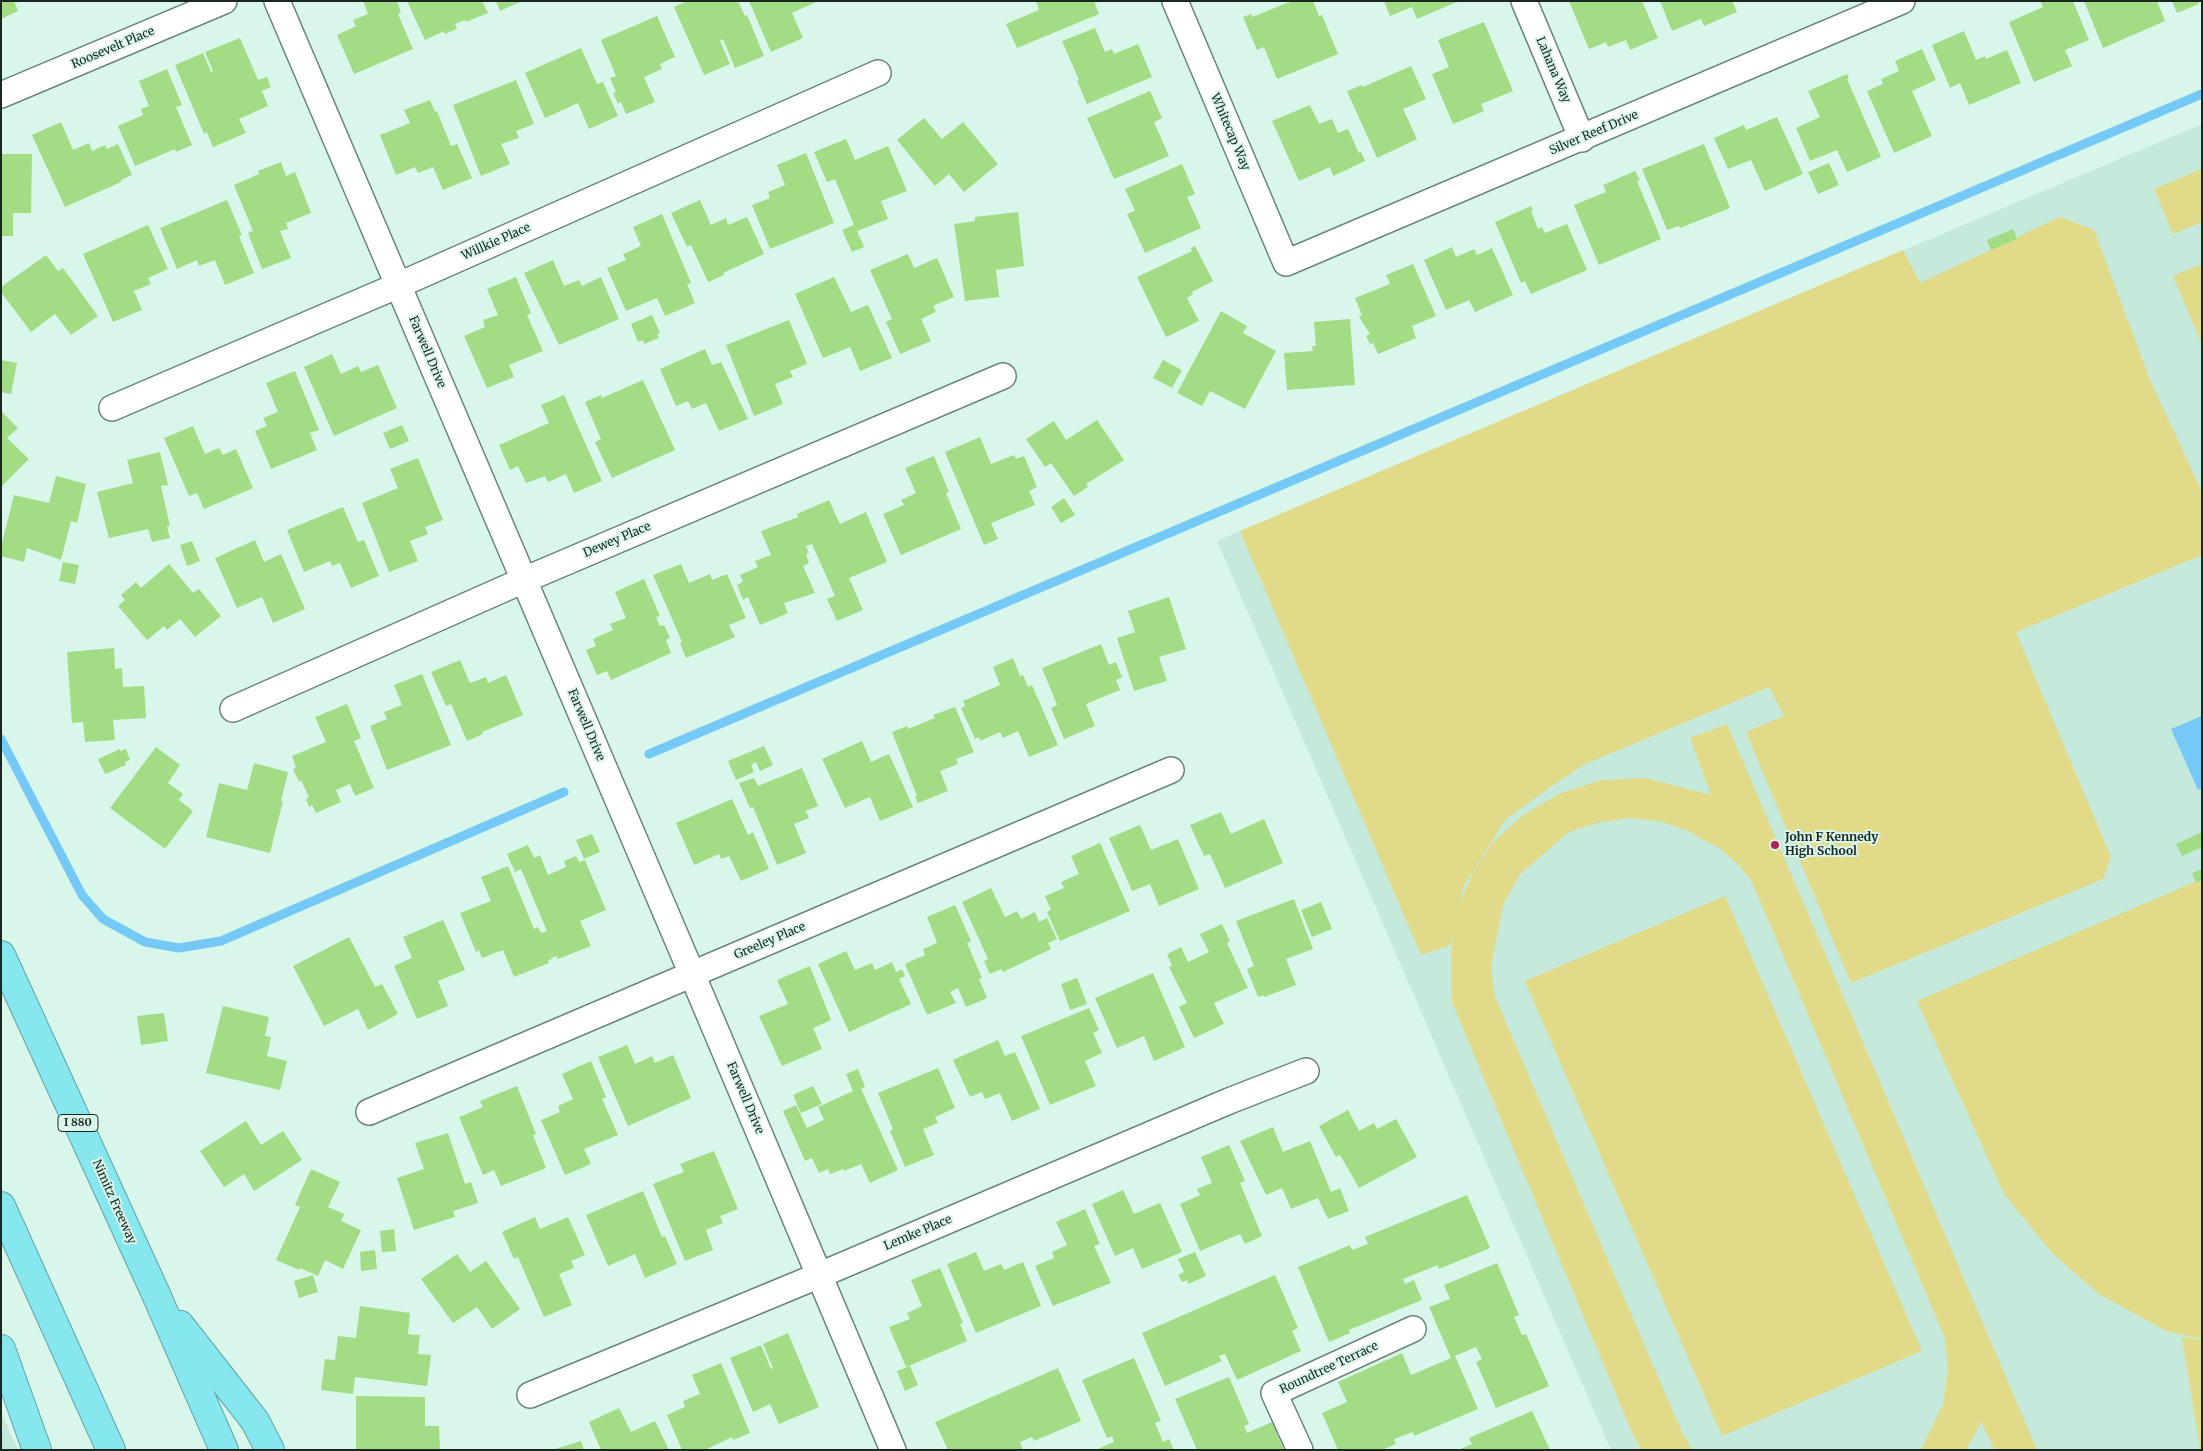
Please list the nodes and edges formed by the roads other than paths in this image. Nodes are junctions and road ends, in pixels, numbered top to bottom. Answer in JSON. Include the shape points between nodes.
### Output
{"nodes":[{"id":1,"x":224,"y":1,"type":"edge"},
{"id":2,"x":277,"y":1,"type":"edge"},
{"id":3,"x":1175,"y":1,"type":"edge"},
{"id":4,"x":1524,"y":1,"type":"edge"},
{"id":5,"x":1902,"y":1,"type":"edge"},
{"id":6,"x":1866,"y":8,"type":"edge"},
{"id":7,"x":878,"y":73,"type":"dead end"},
{"id":8,"x":1,"y":95,"type":"edge"},
{"id":9,"x":1582,"y":138,"type":"junction"},
{"id":10,"x":1286,"y":263,"type":"joint"},
{"id":11,"x":399,"y":285,"type":"junction"},
{"id":12,"x":1004,"y":376,"type":"dead end"},
{"id":13,"x":112,"y":408,"type":"dead end"},
{"id":14,"x":524,"y":580,"type":"junction"},
{"id":15,"x":233,"y":709,"type":"dead end"},
{"id":16,"x":1171,"y":770,"type":"dead end"},
{"id":17,"x":1,"y":955,"type":"edge"},
{"id":18,"x":692,"y":974,"type":"junction"},
{"id":19,"x":1306,"y":1071,"type":"dead end"},
{"id":20,"x":368,"y":1112,"type":"dead end"},
{"id":21,"x":1,"y":1206,"type":"edge"},
{"id":22,"x":820,"y":1275,"type":"junction"},
{"id":23,"x":155,"y":1292,"type":"junction"},
{"id":24,"x":1413,"y":1328,"type":"dead end"},
{"id":25,"x":1,"y":1349,"type":"edge"},
{"id":26,"x":530,"y":1395,"type":"dead end"},
{"id":27,"x":37,"y":1450,"type":"edge"},
{"id":28,"x":111,"y":1450,"type":"edge"},
{"id":29,"x":224,"y":1450,"type":"edge"},
{"id":30,"x":270,"y":1450,"type":"edge"},
{"id":31,"x":893,"y":1450,"type":"edge"},
{"id":32,"x":1300,"y":1450,"type":"edge"}],
"edges":[{"from":1,"to":8,"type":"street","name":"Roosevelt Place"},
{"from":2,"to":11,"type":"street","name":"Farwell Drive"},
{"from":3,"to":10,"type":"street","name":"Whitecap Way"},
{"from":4,"to":9,"type":"street","name":"Lahana Way"},
{"from":5,"to":6,"type":"street","name":"Silver Reef Drive"},
{"from":6,"to":9,"type":"street","name":"Silver Reef Drive"},
{"from":7,"to":11,"type":"street","name":"Willkie Place"},
{"from":9,"to":10,"type":"street","name":"Silver Reef Drive"},
{"from":11,"to":13,"type":"street","name":"Willkie Place"},
{"from":11,"to":14,"type":"street","name":"Farwell Drive"},
{"from":12,"to":14,"type":"street","name":"Dewey Place"},
{"from":14,"to":15,"type":"street","name":"Dewey Place"},
{"from":14,"to":18,"type":"street","name":"Farwell Drive"},
{"from":16,"to":18,"type":"street","name":"Greeley Place"},
{"from":17,"to":23,"type":"highway","name":"Nimitz Freeway","number":"I 880"},
{"from":18,"to":20,"type":"street","name":"Greeley Place"},
{"from":18,"to":22,"type":"street","name":"Farwell Drive"},
{"from":19,"to":22,"type":"street","name":"Lemke Place"},
{"from":21,"to":28,"type":"highway"},
{"from":22,"to":26,"type":"street","name":"Lemke Place"},
{"from":22,"to":31,"type":"street","name":"Farwell Drive"},
{"from":23,"to":29,"type":"highway","name":"Nimitz Freeway","number":"I 880"},
{"from":23,"to":30,"type":"highway","via":[[255,1421]]},
{"from":24,"to":32,"type":"street","name":"Roundtree Terrace","via":[[1274,1393]]},
{"from":25,"to":27,"type":"highway"}]}
